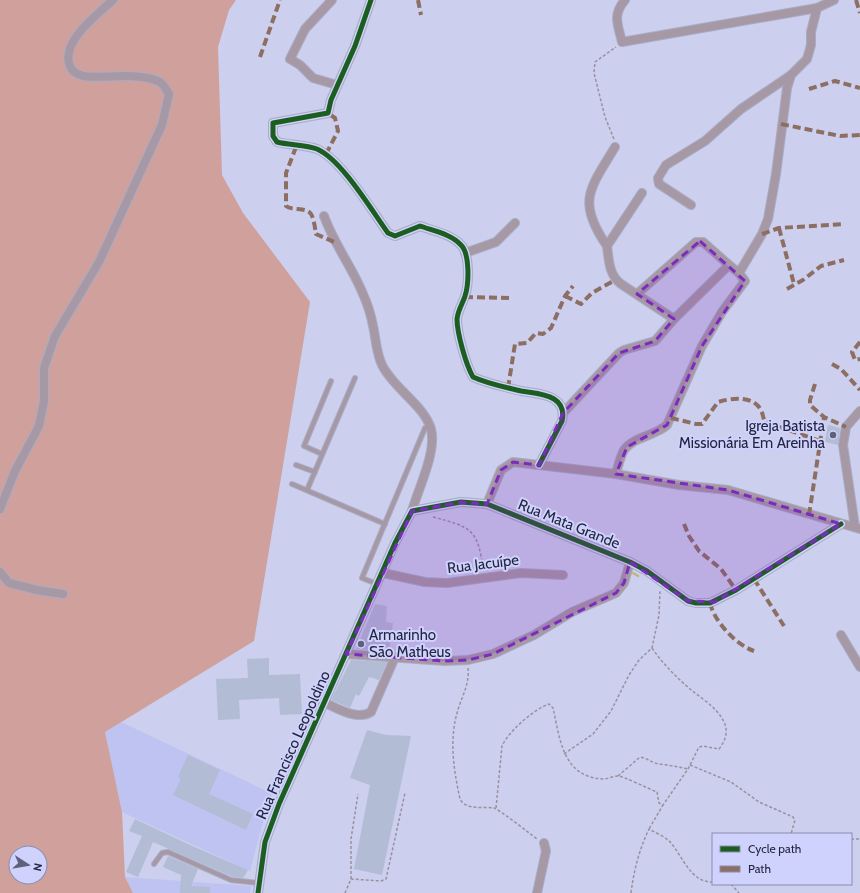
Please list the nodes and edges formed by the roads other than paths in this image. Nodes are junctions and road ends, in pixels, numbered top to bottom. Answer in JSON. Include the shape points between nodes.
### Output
{"nodes":[{"id":1,"x":113,"y":0,"type":"edge"},
{"id":2,"x":332,"y":0,"type":"edge"},
{"id":3,"x":371,"y":0,"type":"edge"},
{"id":4,"x":625,"y":0,"type":"edge"},
{"id":5,"x":809,"y":0,"type":"edge"},
{"id":6,"x":834,"y":0,"type":"edge"},
{"id":7,"x":813,"y":8,"type":"junction"},
{"id":8,"x":791,"y":75,"type":"junction"},
{"id":9,"x":337,"y":85,"type":"junction"},
{"id":10,"x":615,"y":147,"type":"road end"},
{"id":11,"x":642,"y":193,"type":"dead end"},
{"id":12,"x":691,"y":205,"type":"dead end"},
{"id":13,"x":324,"y":216,"type":"dead end"},
{"id":14,"x":515,"y":223,"type":"dead end"},
{"id":15,"x":607,"y":246,"type":"junction"},
{"id":16,"x":465,"y":253,"type":"junction"},
{"id":17,"x":729,"y":265,"type":"junction"},
{"id":18,"x":739,"y":273,"type":"junction"},
{"id":19,"x":637,"y":294,"type":"junction"},
{"id":20,"x":674,"y":319,"type":"junction"},
{"id":21,"x":355,"y":378,"type":"dead end"},
{"id":22,"x":331,"y":381,"type":"dead end"},
{"id":23,"x":860,"y":412,"type":"edge"},
{"id":24,"x":563,"y":413,"type":"junction"},
{"id":25,"x":425,"y":428,"type":"dead end"},
{"id":26,"x":322,"y":454,"type":"junction"},
{"id":27,"x":296,"y":465,"type":"dead end"},
{"id":28,"x":539,"y":465,"type":"junction"},
{"id":29,"x":314,"y":472,"type":"junction"},
{"id":30,"x":616,"y":474,"type":"junction"},
{"id":31,"x":292,"y":484,"type":"dead end"},
{"id":32,"x":306,"y":490,"type":"junction"},
{"id":33,"x":487,"y":504,"type":"junction"},
{"id":34,"x":0,"y":509,"type":"edge"},
{"id":35,"x":412,"y":511,"type":"junction"},
{"id":36,"x":385,"y":524,"type":"junction"},
{"id":37,"x":841,"y":524,"type":"junction"},
{"id":38,"x":858,"y":528,"type":"edge"},
{"id":39,"x":630,"y":562,"type":"junction"},
{"id":40,"x":0,"y":572,"type":"edge"},
{"id":41,"x":383,"y":573,"type":"junction"},
{"id":42,"x":563,"y":575,"type":"dead end"},
{"id":43,"x":378,"y":584,"type":"junction"},
{"id":44,"x":63,"y":594,"type":"dead end"},
{"id":45,"x":841,"y":635,"type":"dead end"},
{"id":46,"x":346,"y":654,"type":"junction"},
{"id":47,"x":395,"y":657,"type":"junction"},
{"id":48,"x":860,"y":668,"type":"edge"},
{"id":49,"x":323,"y":702,"type":"junction"},
{"id":50,"x":544,"y":843,"type":"road end"},
{"id":51,"x":154,"y":864,"type":"dead end"},
{"id":52,"x":259,"y":883,"type":"junction"},
{"id":53,"x":258,"y":893,"type":"edge"},
{"id":54,"x":537,"y":893,"type":"edge"}],
"edges":[{"from":1,"to":34,"type":"street","via":[[83,28],[71,46],[71,68],[80,75],[146,77],[162,83],[169,94],[166,112],[99,262],[55,336],[44,368],[44,401],[39,426],[15,471]]},
{"from":2,"to":9,"type":"street","via":[[305,29],[290,59],[313,78]]},
{"from":3,"to":9,"type":"street","via":[[355,46]]},
{"from":4,"to":7,"type":"street","via":[[618,8],[617,14],[622,42]]},
{"from":5,"to":7,"type":"street"},
{"from":6,"to":7,"type":"street"},
{"from":7,"to":8,"type":"street","via":[[811,45],[807,59]]},
{"from":8,"to":12,"type":"street","via":[[741,109],[705,141],[666,165],[658,178],[659,184]]},
{"from":8,"to":18,"type":"street","via":[[781,124],[770,212],[762,234]]},
{"from":9,"to":16,"type":"street","via":[[328,113],[273,123],[273,136],[277,142],[315,149],[326,154],[358,188],[388,233],[395,236],[420,226],[452,238],[462,246]]},
{"from":10,"to":15,"type":"street","via":[[595,180],[590,195],[592,223]]},
{"from":11,"to":15,"type":"street"},
{"from":13,"to":35,"type":"street","via":[[334,242],[363,294],[382,364],[396,386],[420,409],[431,430],[430,456]]},
{"from":14,"to":16,"type":"street","via":[[496,242]]},
{"from":15,"to":19,"type":"street","via":[[610,271],[615,280]]},
{"from":16,"to":24,"type":"street","via":[[468,270],[467,288],[457,319],[467,367],[473,377],[497,385],[543,394],[555,400]]},
{"from":17,"to":18,"type":"street"},
{"from":17,"to":19,"type":"street","via":[[703,242],[696,242]]},
{"from":17,"to":20,"type":"street"},
{"from":18,"to":30,"type":"street","via":[[745,281],[722,312],[702,346],[667,425],[627,447]]},
{"from":19,"to":20,"type":"street"},
{"from":20,"to":24,"type":"street","via":[[655,341],[619,353]]},
{"from":21,"to":26,"type":"lane"},
{"from":22,"to":26,"type":"lane","via":[[304,446]]},
{"from":23,"to":38,"type":"street","via":[[846,427],[844,445]]},
{"from":24,"to":28,"type":"street"},
{"from":25,"to":36,"type":"lane"},
{"from":26,"to":29,"type":"lane"},
{"from":27,"to":29,"type":"lane"},
{"from":28,"to":30,"type":"street"},
{"from":28,"to":33,"type":"street","via":[[513,462],[501,470]]},
{"from":29,"to":32,"type":"lane"},
{"from":30,"to":37,"type":"street","via":[[728,490]]},
{"from":31,"to":32,"type":"lane"},
{"from":32,"to":36,"type":"lane"},
{"from":33,"to":35,"type":"street","name":"Rua Mata Grande","via":[[460,502]]},
{"from":33,"to":39,"type":"street","name":"Rua Mata Grande"},
{"from":35,"to":41,"type":"street"},
{"from":36,"to":43,"type":"lane","via":[[362,578]]},
{"from":37,"to":38,"type":"street"},
{"from":37,"to":39,"type":"street","name":"Rua Mata Grande","via":[[715,602],[705,604],[688,601]]},
{"from":39,"to":47,"type":"street","via":[[624,583],[616,593],[572,612],[550,627],[513,646],[468,660]]},
{"from":40,"to":44,"type":"street","via":[[9,583]]},
{"from":41,"to":42,"type":"street","name":"Rua Jacuípe","via":[[447,584],[521,573]]},
{"from":41,"to":43,"type":"street"},
{"from":43,"to":46,"type":"street"},
{"from":45,"to":48,"type":"street"},
{"from":46,"to":47,"type":"street"},
{"from":46,"to":49,"type":"street","name":"Rua Francisco Leopoldino"},
{"from":47,"to":49,"type":"street","via":[[371,712],[356,716]]},
{"from":49,"to":52,"type":"street","name":"Rua Francisco Leopoldino","via":[[271,823],[265,842]]},
{"from":50,"to":54,"type":"street","via":[[546,851]]},
{"from":51,"to":52,"type":"lane","via":[[162,853],[168,852],[231,880]]},
{"from":52,"to":53,"type":"street","name":"Rua Francisco Leopoldino"}]}
